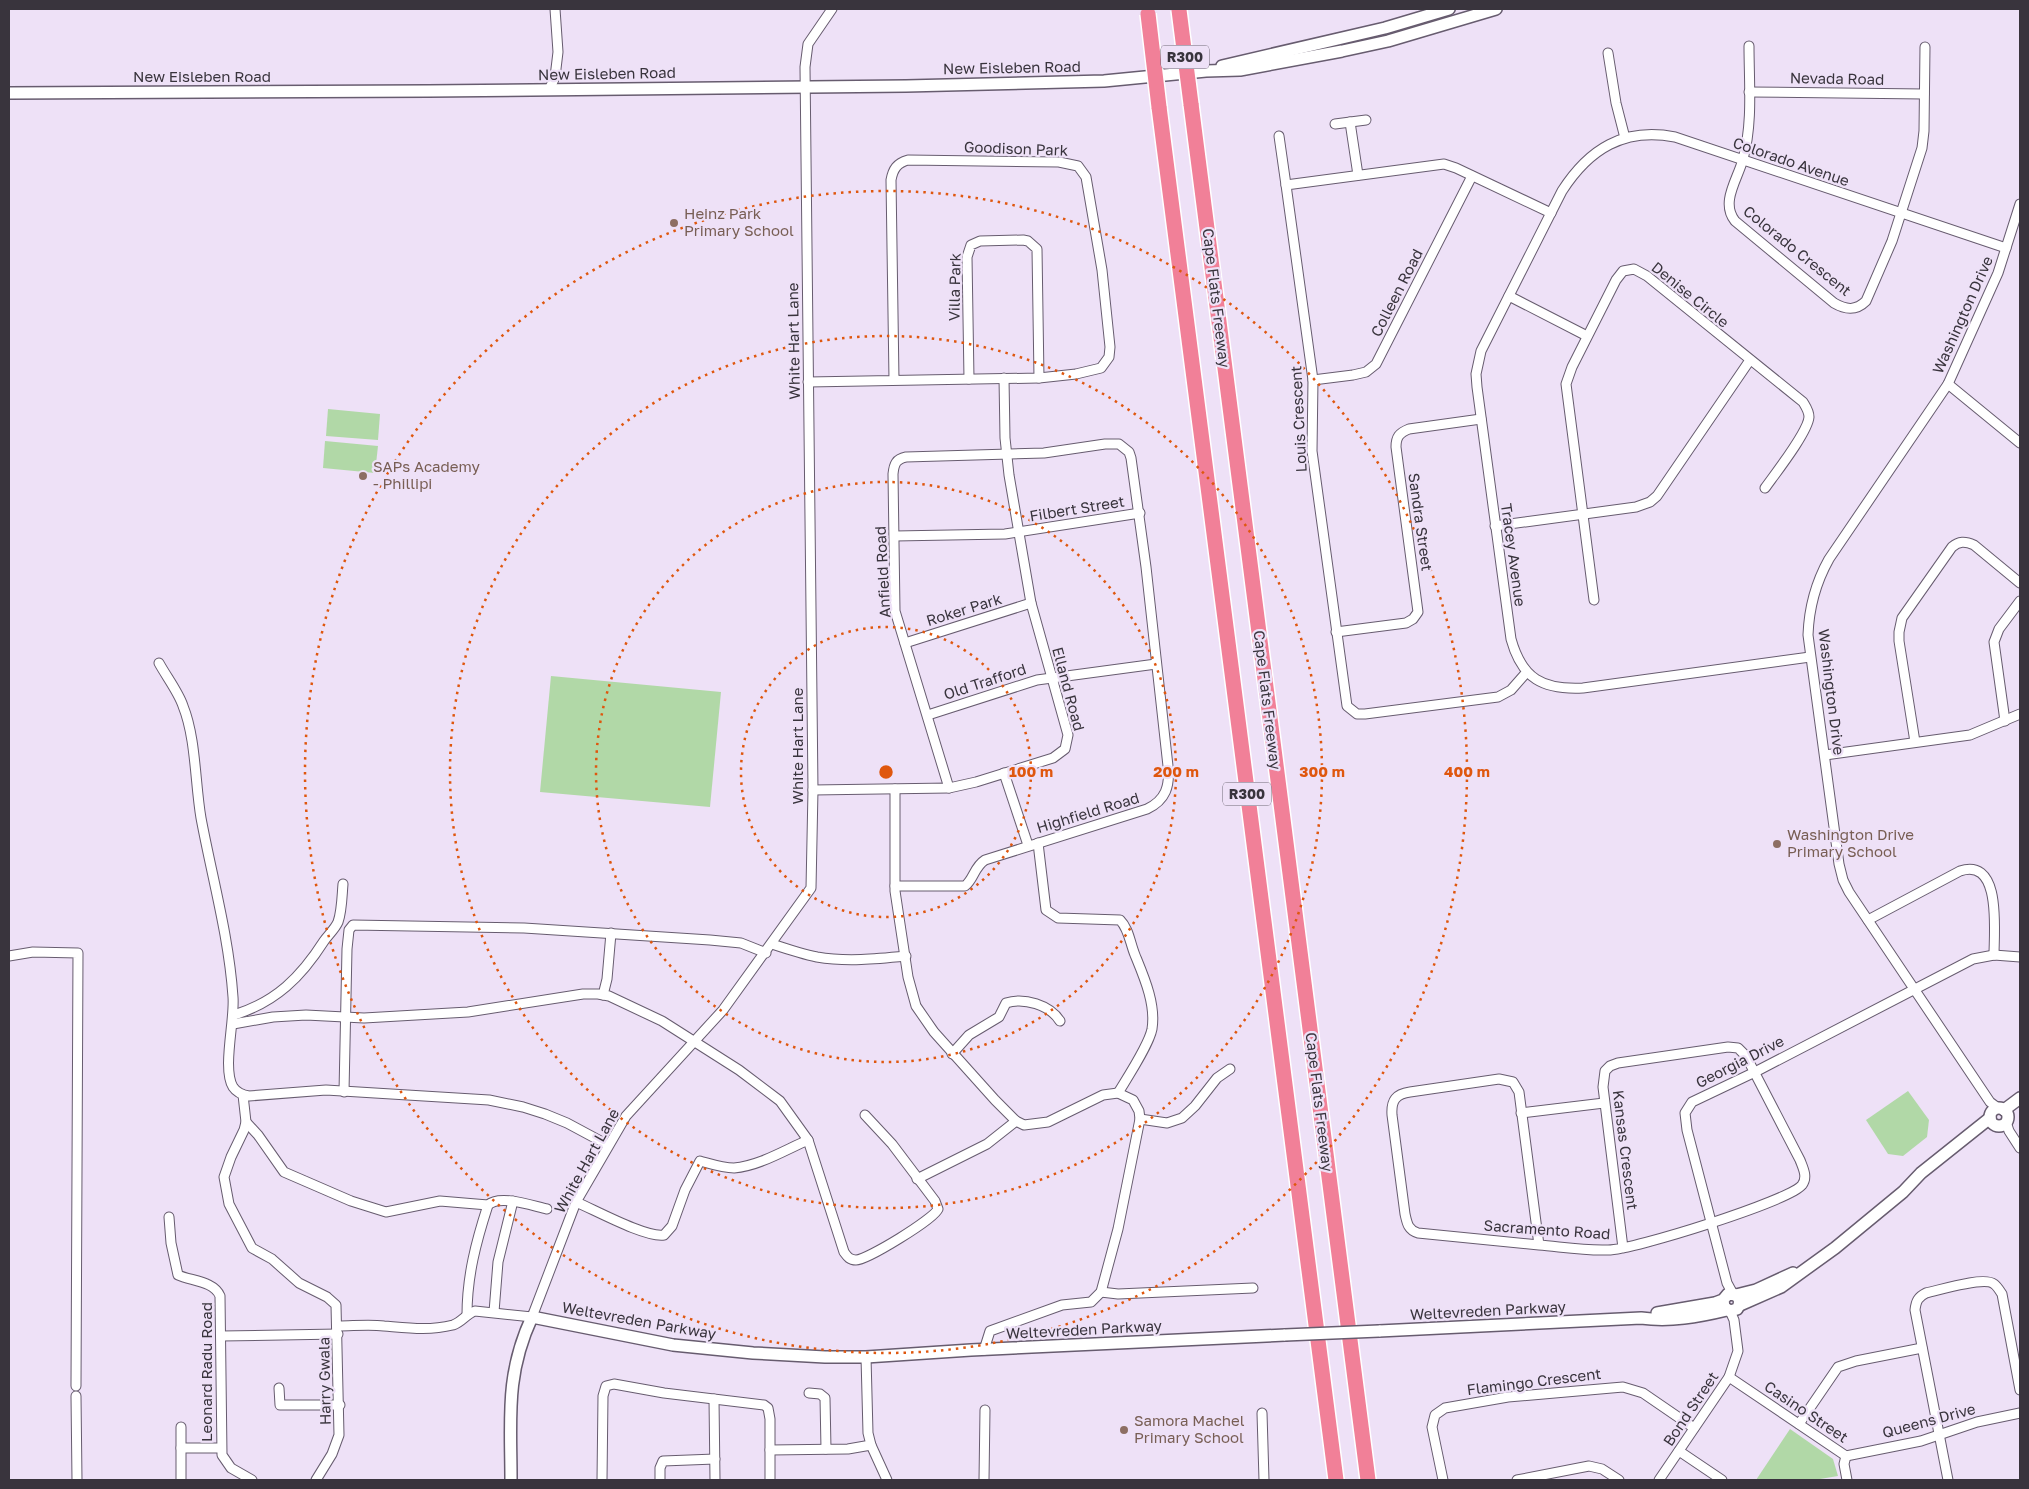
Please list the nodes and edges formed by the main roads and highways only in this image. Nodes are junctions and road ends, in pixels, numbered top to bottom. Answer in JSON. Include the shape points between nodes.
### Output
{"nodes":[{"id":1,"x":1449,"y":9,"type":"edge"},
{"id":2,"x":1496,"y":9,"type":"edge"},
{"id":3,"x":1179,"y":10,"type":"edge"},
{"id":4,"x":1147,"y":11,"type":"edge"},
{"id":5,"x":1206,"y":71,"type":"junction"},
{"id":6,"x":9,"y":93,"type":"edge"},
{"id":7,"x":2020,"y":1098,"type":"edge"},
{"id":8,"x":2020,"y":1108,"type":"edge"},
{"id":9,"x":1999,"y":1117,"type":"junction"},
{"id":10,"x":512,"y":1480,"type":"edge"},
{"id":11,"x":1336,"y":1480,"type":"edge"},
{"id":12,"x":1368,"y":1480,"type":"edge"}],
"edges":[{"from":1,"to":5,"type":"main road","name":"New Eisleben Road","via":[[1385,28]]},
{"from":2,"to":5,"type":"main road","name":"New Eisleben Road","via":[[1342,51],[1240,70]]},
{"from":3,"to":12,"type":"highway","name":"Cape Flats Freeway","number":"R300","bridge":true},
{"from":4,"to":11,"type":"highway","name":"Cape Flats Freeway","number":"R300","bridge":true},
{"from":5,"to":6,"type":"main road","name":"New Eisleben Road","via":[[1068,82],[805,87]]},
{"from":7,"to":9,"type":"main road","name":"Weltevreden Parkway"},
{"from":8,"to":9,"type":"main road","name":"Weltevreden Parkway"},
{"from":9,"to":10,"type":"main road","name":"Weltevreden Parkway","bridge":true,"via":[[1925,1178],[1781,1287],[1683,1318],[866,1357],[782,1355],[673,1345],[532,1317],[518,1351],[512,1383]]}]}
